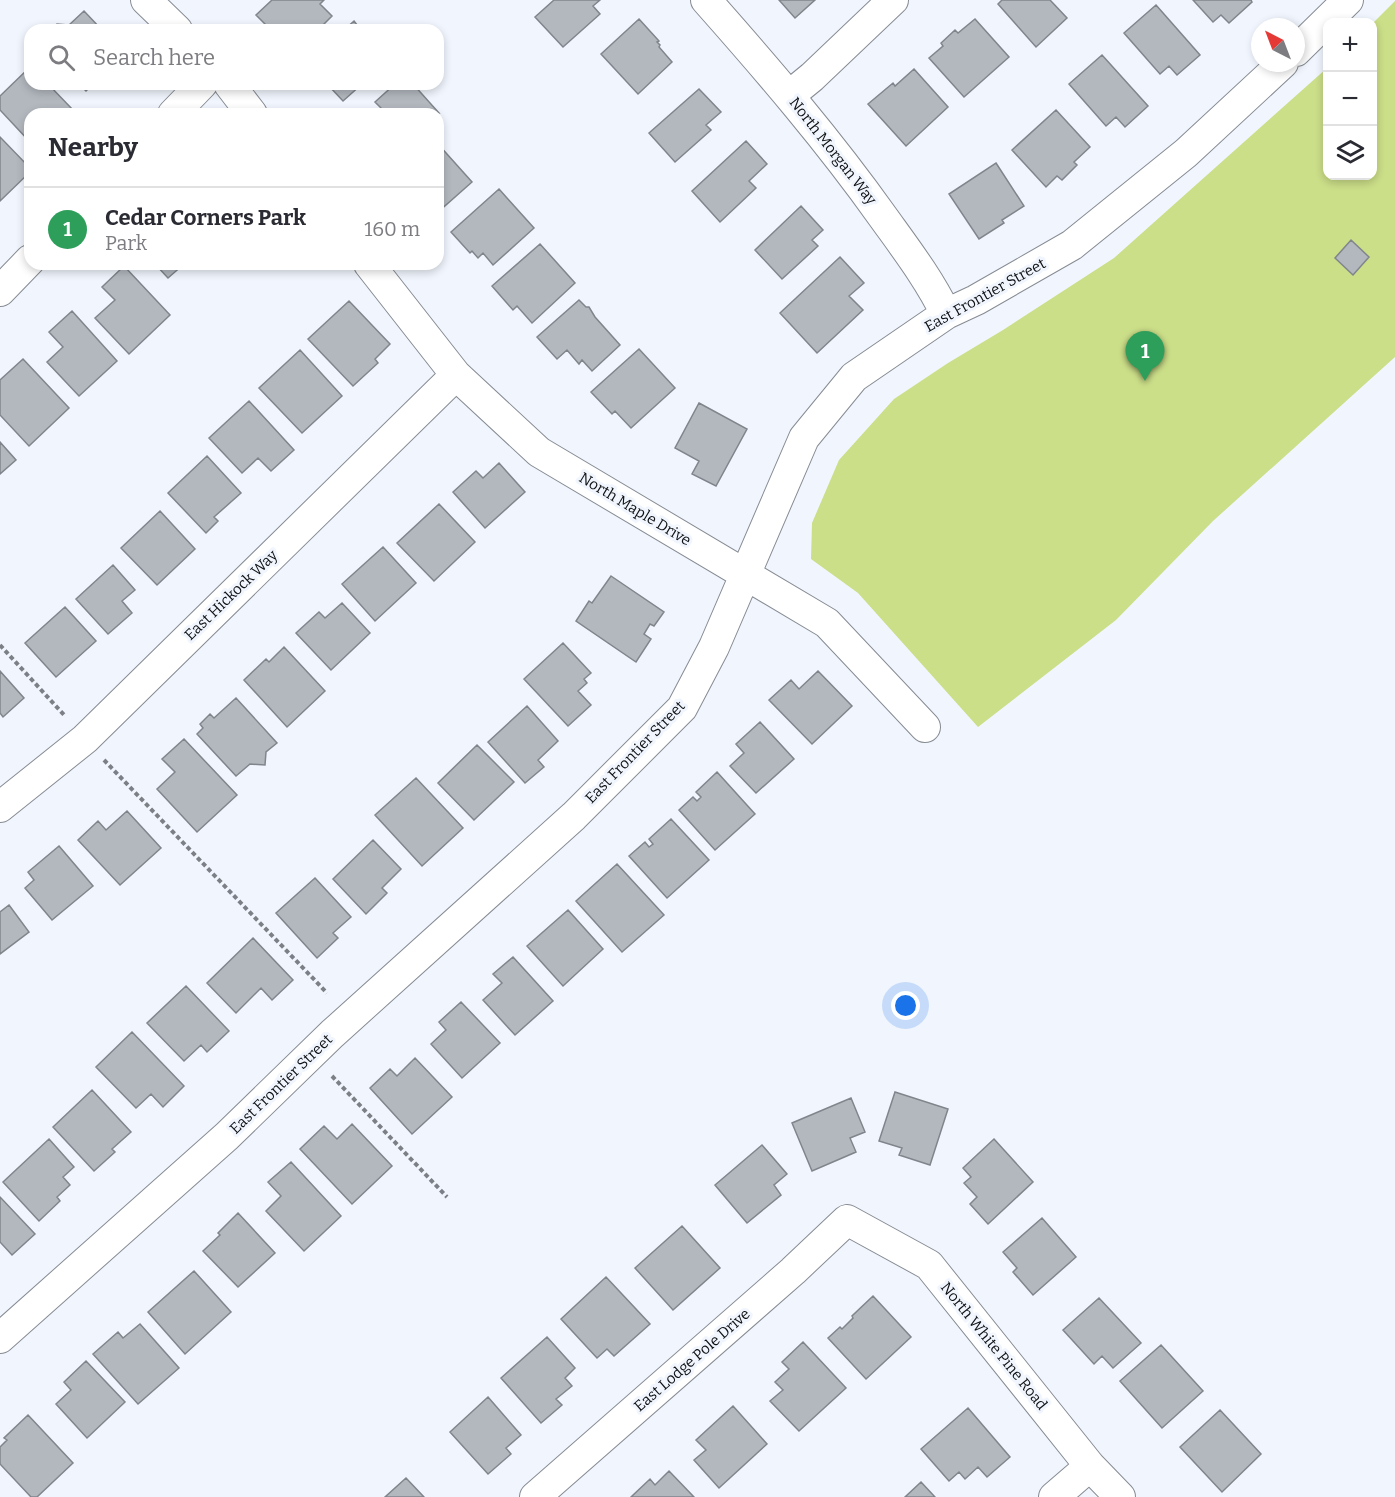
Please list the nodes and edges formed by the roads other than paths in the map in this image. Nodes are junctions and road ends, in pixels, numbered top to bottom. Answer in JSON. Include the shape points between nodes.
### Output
{"nodes":[{"id":1,"x":147,"y":0,"type":"edge"},
{"id":2,"x":706,"y":0,"type":"edge"},
{"id":3,"x":893,"y":0,"type":"edge"},
{"id":4,"x":1348,"y":0,"type":"edge"},
{"id":5,"x":171,"y":24,"type":"edge"},
{"id":6,"x":1305,"y":42,"type":"edge"},
{"id":7,"x":1273,"y":72,"type":"edge"},
{"id":8,"x":196,"y":90,"type":"edge"},
{"id":9,"x":234,"y":90,"type":"edge"},
{"id":10,"x":790,"y":95,"type":"junction"},
{"id":11,"x":179,"y":108,"type":"edge"},
{"id":12,"x":247,"y":108,"type":"edge"},
{"id":13,"x":24,"y":266,"type":"edge"},
{"id":14,"x":374,"y":270,"type":"edge"},
{"id":15,"x":0,"y":291,"type":"edge"},
{"id":16,"x":946,"y":314,"type":"junction"},
{"id":17,"x":456,"y":375,"type":"junction"},
{"id":18,"x":746,"y":574,"type":"junction"},
{"id":19,"x":925,"y":727,"type":"dead end"},
{"id":20,"x":0,"y":807,"type":"edge"},
{"id":21,"x":847,"y":1220,"type":"joint"},
{"id":22,"x":0,"y":1338,"type":"edge"},
{"id":23,"x":1089,"y":1466,"type":"junction"},
{"id":24,"x":535,"y":1497,"type":"edge"},
{"id":25,"x":1054,"y":1497,"type":"edge"},
{"id":26,"x":1120,"y":1497,"type":"edge"}],
"edges":[{"from":1,"to":5,"type":"street"},
{"from":2,"to":10,"type":"street","name":"North Morgan Way"},
{"from":3,"to":10,"type":"street"},
{"from":4,"to":6,"type":"street"},
{"from":7,"to":16,"type":"street","name":"East Frontier Street","via":[[1186,153],[1072,245]]},
{"from":8,"to":11,"type":"street"},
{"from":9,"to":12,"type":"street"},
{"from":10,"to":16,"type":"street","name":"North Morgan Way","via":[[932,285]]},
{"from":13,"to":15,"type":"street"},
{"from":14,"to":17,"type":"street","name":"North Maple Drive"},
{"from":16,"to":18,"type":"street","name":"East Frontier Street","via":[[854,377],[804,438]]},
{"from":17,"to":18,"type":"street","name":"North Maple Drive","via":[[539,452]]},
{"from":17,"to":20,"type":"street","name":"East Hickock Way","via":[[85,738]]},
{"from":18,"to":19,"type":"street","name":"North Maple Drive","via":[[826,623]]},
{"from":18,"to":22,"type":"street","name":"East Frontier Street","via":[[714,647],[681,708],[574,816],[332,1034],[227,1136]]},
{"from":21,"to":23,"type":"street","name":"North White Pine Road","via":[[929,1265]]},
{"from":21,"to":24,"type":"street","name":"East Lodge Pole Drive"},
{"from":23,"to":25,"type":"street"},
{"from":23,"to":26,"type":"street","name":"North White Pine Road"}]}
